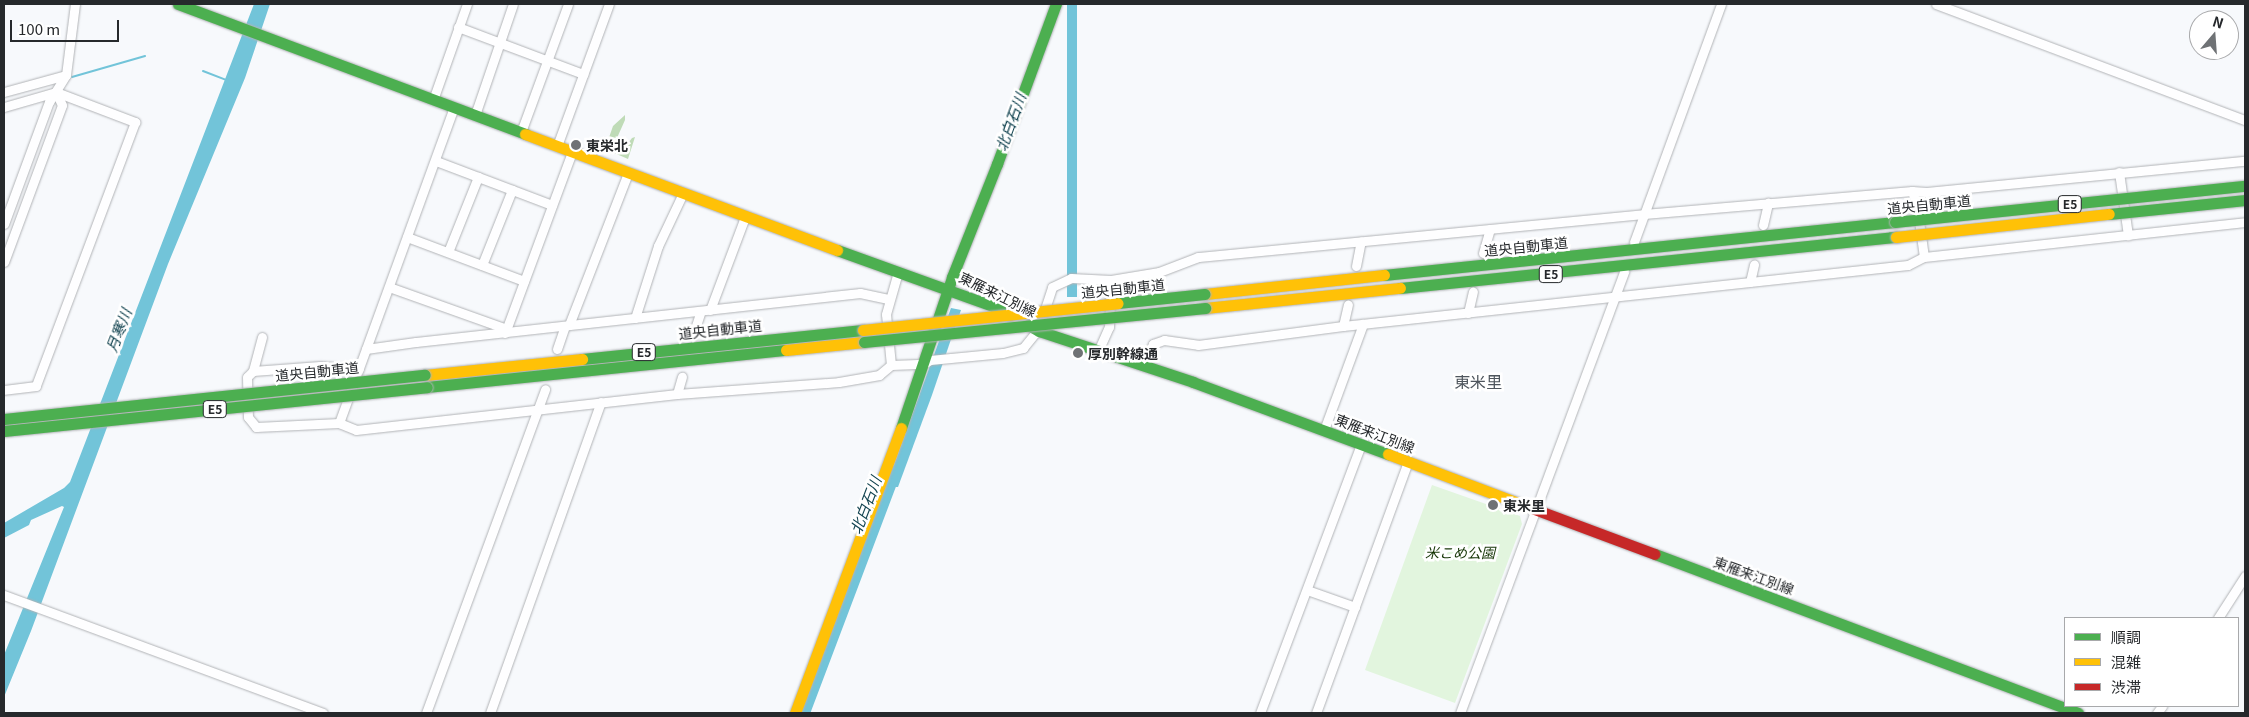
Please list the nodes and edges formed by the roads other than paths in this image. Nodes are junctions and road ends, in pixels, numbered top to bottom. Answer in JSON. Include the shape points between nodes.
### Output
{"nodes":[{"id":1,"x":75,"y":4,"type":"edge"},
{"id":2,"x":178,"y":4,"type":"edge"},
{"id":3,"x":467,"y":4,"type":"edge"},
{"id":4,"x":513,"y":4,"type":"edge"},
{"id":5,"x":568,"y":4,"type":"edge"},
{"id":6,"x":609,"y":4,"type":"edge"},
{"id":7,"x":1056,"y":4,"type":"edge"},
{"id":8,"x":1721,"y":4,"type":"edge"},
{"id":9,"x":1936,"y":4,"type":"edge"},
{"id":10,"x":458,"y":28,"type":"junction"},
{"id":11,"x":499,"y":43,"type":"junction"},
{"id":12,"x":546,"y":61,"type":"junction"},
{"id":13,"x":583,"y":74,"type":"junction"},
{"id":14,"x":66,"y":75,"type":"junction"},
{"id":15,"x":4,"y":92,"type":"edge"},
{"id":16,"x":56,"y":92,"type":"junction"},
{"id":17,"x":434,"y":100,"type":"junction"},
{"id":18,"x":4,"y":107,"type":"edge"},
{"id":19,"x":454,"y":107,"type":"junction"},
{"id":20,"x":476,"y":115,"type":"junction"},
{"id":21,"x":2245,"y":120,"type":"edge"},
{"id":22,"x":521,"y":132,"type":"junction"},
{"id":23,"x":557,"y":146,"type":"junction"},
{"id":24,"x":572,"y":152,"type":"junction"},
{"id":25,"x":436,"y":161,"type":"junction"},
{"id":26,"x":2245,"y":161,"type":"edge"},
{"id":27,"x":2119,"y":172,"type":"junction"},
{"id":28,"x":628,"y":173,"type":"junction"},
{"id":29,"x":478,"y":177,"type":"junction"},
{"id":30,"x":2245,"y":186,"type":"edge"},
{"id":31,"x":512,"y":190,"type":"junction"},
{"id":32,"x":1912,"y":191,"type":"junction"},
{"id":33,"x":682,"y":193,"type":"junction"},
{"id":34,"x":2245,"y":200,"type":"edge"},
{"id":35,"x":1768,"y":203,"type":"junction"},
{"id":36,"x":552,"y":205,"type":"junction"},
{"id":37,"x":1644,"y":214,"type":"junction"},
{"id":38,"x":745,"y":217,"type":"junction"},
{"id":39,"x":2245,"y":222,"type":"edge"},
{"id":40,"x":4,"y":224,"type":"edge"},
{"id":41,"x":1763,"y":225,"type":"dead end"},
{"id":42,"x":1490,"y":229,"type":"junction"},
{"id":43,"x":2128,"y":235,"type":"junction"},
{"id":44,"x":407,"y":237,"type":"junction"},
{"id":45,"x":1361,"y":241,"type":"junction"},
{"id":46,"x":1634,"y":242,"type":"dead end"},
{"id":47,"x":448,"y":252,"type":"junction"},
{"id":48,"x":1484,"y":253,"type":"dead end"},
{"id":49,"x":1924,"y":257,"type":"junction"},
{"id":50,"x":4,"y":262,"type":"edge"},
{"id":51,"x":1754,"y":264,"type":"dead end"},
{"id":52,"x":482,"y":265,"type":"junction"},
{"id":53,"x":1356,"y":266,"type":"dead end"},
{"id":54,"x":1624,"y":271,"type":"dead end"},
{"id":55,"x":898,"y":272,"type":"junction"},
{"id":56,"x":1111,"y":280,"type":"junction"},
{"id":57,"x":524,"y":281,"type":"junction"},
{"id":58,"x":1750,"y":282,"type":"junction"},
{"id":59,"x":389,"y":286,"type":"junction"},
{"id":60,"x":948,"y":290,"type":"junction"},
{"id":61,"x":1473,"y":292,"type":"dead end"},
{"id":62,"x":1614,"y":297,"type":"junction"},
{"id":63,"x":889,"y":300,"type":"junction"},
{"id":64,"x":1348,"y":305,"type":"dead end"},
{"id":65,"x":705,"y":310,"type":"junction"},
{"id":66,"x":1468,"y":313,"type":"junction"},
{"id":67,"x":635,"y":318,"type":"junction"},
{"id":68,"x":1363,"y":324,"type":"junction"},
{"id":69,"x":567,"y":326,"type":"junction"},
{"id":70,"x":1343,"y":326,"type":"junction"},
{"id":71,"x":506,"y":331,"type":"junction"},
{"id":72,"x":1039,"y":331,"type":"junction"},
{"id":73,"x":693,"y":335,"type":"dead end"},
{"id":74,"x":262,"y":338,"type":"dead end"},
{"id":75,"x":366,"y":349,"type":"junction"},
{"id":76,"x":558,"y":349,"type":"dead end"},
{"id":77,"x":1099,"y":349,"type":"junction"},
{"id":78,"x":927,"y":362,"type":"junction"},
{"id":79,"x":891,"y":365,"type":"junction"},
{"id":80,"x":1144,"y":365,"type":"junction"},
{"id":81,"x":359,"y":369,"type":"junction"},
{"id":82,"x":253,"y":371,"type":"junction"},
{"id":83,"x":682,"y":377,"type":"dead end"},
{"id":84,"x":545,"y":389,"type":"dead end"},
{"id":85,"x":4,"y":390,"type":"edge"},
{"id":86,"x":677,"y":394,"type":"junction"},
{"id":87,"x":601,"y":402,"type":"junction"},
{"id":88,"x":539,"y":409,"type":"junction"},
{"id":89,"x":4,"y":419,"type":"edge"},
{"id":90,"x":339,"y":423,"type":"junction"},
{"id":91,"x":1324,"y":430,"type":"junction"},
{"id":92,"x":4,"y":432,"type":"edge"},
{"id":93,"x":1361,"y":444,"type":"junction"},
{"id":94,"x":1408,"y":461,"type":"junction"},
{"id":95,"x":1536,"y":510,"type":"junction"},
{"id":96,"x":2245,"y":576,"type":"edge"},
{"id":97,"x":1307,"y":590,"type":"junction"},
{"id":98,"x":5,"y":596,"type":"edge"},
{"id":99,"x":1355,"y":608,"type":"junction"},
{"id":100,"x":2219,"y":617,"type":"edge"},
{"id":101,"x":323,"y":713,"type":"edge"},
{"id":102,"x":426,"y":713,"type":"edge"},
{"id":103,"x":490,"y":713,"type":"edge"},
{"id":104,"x":795,"y":713,"type":"edge"},
{"id":105,"x":1260,"y":713,"type":"edge"},
{"id":106,"x":1316,"y":713,"type":"edge"},
{"id":107,"x":1460,"y":713,"type":"edge"},
{"id":108,"x":2078,"y":713,"type":"edge"}],
"edges":[{"from":1,"to":14,"type":"street"},
{"from":2,"to":17,"type":"main road"},
{"from":3,"to":10,"type":"street"},
{"from":4,"to":11,"type":"street"},
{"from":5,"to":12,"type":"street"},
{"from":6,"to":13,"type":"street"},
{"from":7,"to":60,"type":"main road","name":"東雁来江別線"},
{"from":8,"to":37,"type":"street"},
{"from":9,"to":21,"type":"street"},
{"from":10,"to":11,"type":"street"},
{"from":10,"to":17,"type":"street"},
{"from":11,"to":12,"type":"street"},
{"from":11,"to":20,"type":"street"},
{"from":12,"to":13,"type":"street"},
{"from":12,"to":22,"type":"street"},
{"from":13,"to":23,"type":"street"},
{"from":14,"to":15,"type":"street"},
{"from":14,"to":16,"type":"street"},
{"from":16,"to":18,"type":"street"},
{"from":16,"to":40,"type":"street","via":[[49,102]]},
{"from":16,"to":50,"type":"street","via":[[62,105]]},
{"from":16,"to":85,"type":"street","via":[[135,122],[36,386]]},
{"from":17,"to":19,"type":"main road"},
{"from":19,"to":20,"type":"main road"},
{"from":19,"to":25,"type":"street"},
{"from":20,"to":22,"type":"main road"},
{"from":22,"to":23,"type":"main road"},
{"from":23,"to":24,"type":"main road"},
{"from":24,"to":28,"type":"main road"},
{"from":24,"to":36,"type":"street"},
{"from":25,"to":29,"type":"street"},
{"from":25,"to":44,"type":"street"},
{"from":26,"to":27,"type":"street"},
{"from":27,"to":32,"type":"street"},
{"from":27,"to":43,"type":"street"},
{"from":28,"to":33,"type":"main road"},
{"from":28,"to":69,"type":"street"},
{"from":29,"to":31,"type":"street"},
{"from":29,"to":47,"type":"street"},
{"from":30,"to":89,"type":"main road","name":"道央自動車道","number":"E5","bridge":true},
{"from":31,"to":36,"type":"street"},
{"from":31,"to":52,"type":"street"},
{"from":32,"to":35,"type":"street"},
{"from":32,"to":49,"type":"street"},
{"from":33,"to":38,"type":"main road"},
{"from":33,"to":67,"type":"street","via":[[658,246]]},
{"from":34,"to":92,"type":"main road","name":"道央自動車道","number":"E5","bridge":true},
{"from":35,"to":37,"type":"street"},
{"from":35,"to":41,"type":"street"},
{"from":36,"to":57,"type":"street"},
{"from":37,"to":42,"type":"street"},
{"from":37,"to":46,"type":"street"},
{"from":38,"to":55,"type":"main road"},
{"from":38,"to":65,"type":"street"},
{"from":39,"to":43,"type":"street"},
{"from":42,"to":45,"type":"street"},
{"from":42,"to":48,"type":"street"},
{"from":43,"to":49,"type":"street"},
{"from":44,"to":47,"type":"street"},
{"from":44,"to":59,"type":"street"},
{"from":45,"to":53,"type":"street"},
{"from":45,"to":56,"type":"street","via":[[1198,257],[1159,272]]},
{"from":47,"to":52,"type":"street"},
{"from":49,"to":58,"type":"street","via":[[1908,265]]},
{"from":51,"to":58,"type":"street"},
{"from":52,"to":57,"type":"street"},
{"from":54,"to":62,"type":"street"},
{"from":55,"to":60,"type":"main road"},
{"from":55,"to":63,"type":"street"},
{"from":56,"to":72,"type":"street","via":[[1071,278],[1052,287]]},
{"from":56,"to":77,"type":"street","via":[[1109,327]]},
{"from":57,"to":71,"type":"street"},
{"from":58,"to":62,"type":"street"},
{"from":59,"to":71,"type":"street"},
{"from":59,"to":75,"type":"street"},
{"from":60,"to":72,"type":"main road","name":"東雁来江別線","via":[[995,307]]},
{"from":60,"to":78,"type":"main road"},
{"from":61,"to":66,"type":"street"},
{"from":62,"to":66,"type":"street"},
{"from":62,"to":95,"type":"street"},
{"from":63,"to":65,"type":"street","via":[[860,293]]},
{"from":63,"to":79,"type":"street","via":[[886,314]]},
{"from":64,"to":70,"type":"street"},
{"from":65,"to":67,"type":"street"},
{"from":65,"to":73,"type":"street"},
{"from":66,"to":68,"type":"street"},
{"from":67,"to":69,"type":"street"},
{"from":68,"to":70,"type":"street"},
{"from":68,"to":91,"type":"street"},
{"from":69,"to":71,"type":"street"},
{"from":69,"to":76,"type":"street"},
{"from":70,"to":80,"type":"street","via":[[1198,345],[1164,340],[1153,344]]},
{"from":71,"to":75,"type":"street"},
{"from":72,"to":77,"type":"main road","name":"東雁来江別線"},
{"from":72,"to":78,"type":"street","via":[[1023,348]]},
{"from":74,"to":82,"type":"street"},
{"from":75,"to":81,"type":"street"},
{"from":77,"to":80,"type":"main road","name":"東雁来江別線"},
{"from":78,"to":79,"type":"street"},
{"from":78,"to":104,"type":"main road"},
{"from":79,"to":86,"type":"street","via":[[879,375],[839,382]]},
{"from":80,"to":91,"type":"main road","name":"東雁来江別線"},
{"from":81,"to":82,"type":"street","via":[[320,366]]},
{"from":81,"to":90,"type":"street"},
{"from":82,"to":90,"type":"street","via":[[247,376],[248,417],[256,427]]},
{"from":83,"to":86,"type":"street"},
{"from":84,"to":88,"type":"street"},
{"from":86,"to":87,"type":"street"},
{"from":87,"to":88,"type":"street"},
{"from":87,"to":103,"type":"street"},
{"from":88,"to":90,"type":"street","via":[[356,430]]},
{"from":88,"to":102,"type":"street"},
{"from":91,"to":93,"type":"main road","name":"東雁来江別線"},
{"from":93,"to":94,"type":"main road","name":"東雁来江別線"},
{"from":93,"to":97,"type":"street"},
{"from":94,"to":95,"type":"main road","name":"東雁来江別線"},
{"from":94,"to":99,"type":"street"},
{"from":95,"to":107,"type":"street"},
{"from":95,"to":108,"type":"main road","name":"東雁来江別線"},
{"from":96,"to":100,"type":"street"},
{"from":97,"to":99,"type":"street"},
{"from":97,"to":105,"type":"street"},
{"from":98,"to":101,"type":"street"},
{"from":99,"to":106,"type":"street"}]}
